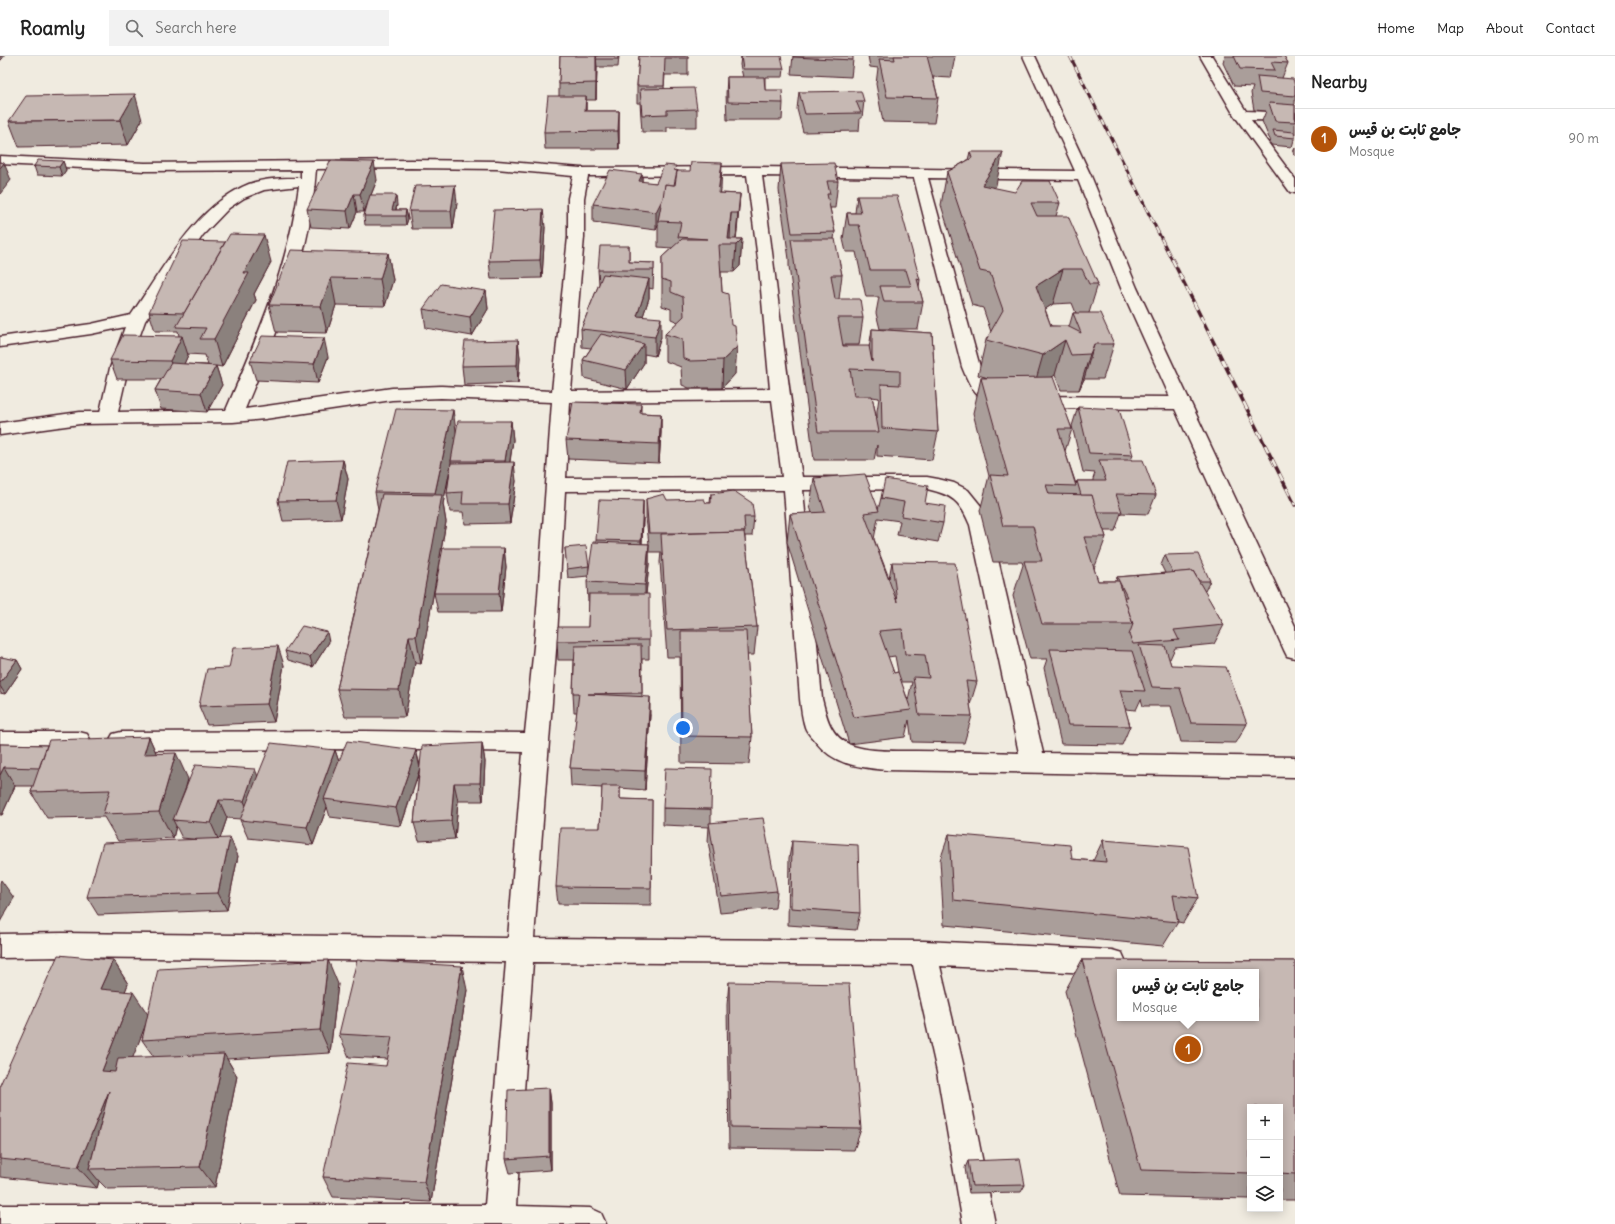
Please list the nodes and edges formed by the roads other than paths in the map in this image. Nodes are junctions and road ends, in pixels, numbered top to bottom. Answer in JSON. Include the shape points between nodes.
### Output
{"nodes":[{"id":1,"x":1029,"y":56,"type":"edge"},
{"id":2,"x":1206,"y":56,"type":"edge"},
{"id":3,"x":1242,"y":115,"type":"junction"},
{"id":4,"x":1295,"y":117,"type":"edge"},
{"id":5,"x":0,"y":160,"type":"edge"},
{"id":6,"x":309,"y":165,"type":"junction"},
{"id":7,"x":754,"y":171,"type":"junction"},
{"id":8,"x":581,"y":172,"type":"junction"},
{"id":9,"x":920,"y":174,"type":"junction"},
{"id":10,"x":1084,"y":176,"type":"junction"},
{"id":11,"x":307,"y":182,"type":"junction"},
{"id":12,"x":1295,"y":189,"type":"edge"},
{"id":13,"x":137,"y":319,"type":"junction"},
{"id":14,"x":0,"y":342,"type":"edge"},
{"id":15,"x":780,"y":394,"type":"junction"},
{"id":16,"x":561,"y":397,"type":"junction"},
{"id":17,"x":1182,"y":403,"type":"junction"},
{"id":18,"x":233,"y":416,"type":"junction"},
{"id":19,"x":108,"y":417,"type":"junction"},
{"id":20,"x":0,"y":429,"type":"edge"},
{"id":21,"x":793,"y":483,"type":"junction"},
{"id":22,"x":556,"y":485,"type":"junction"},
{"id":23,"x":1295,"y":650,"type":"edge"},
{"id":24,"x":0,"y":741,"type":"edge"},
{"id":25,"x":536,"y":743,"type":"junction"},
{"id":26,"x":1033,"y":762,"type":"junction"},
{"id":27,"x":1295,"y":767,"type":"edge"},
{"id":28,"x":0,"y":946,"type":"edge"},
{"id":29,"x":520,"y":950,"type":"junction"},
{"id":30,"x":924,"y":954,"type":"junction"},
{"id":31,"x":1137,"y":963,"type":"edge"},
{"id":32,"x":0,"y":1221,"type":"edge"},
{"id":33,"x":499,"y":1223,"type":"edge"},
{"id":34,"x":590,"y":1224,"type":"edge"},
{"id":35,"x":979,"y":1224,"type":"edge"}],
"edges":[{"from":1,"to":10,"type":"street"},
{"from":2,"to":3,"type":"street"},
{"from":3,"to":4,"type":"street"},
{"from":3,"to":12,"type":"street"},
{"from":5,"to":6,"type":"street","via":[[145,167]]},
{"from":6,"to":8,"type":"street","via":[[497,165]]},
{"from":6,"to":11,"type":"street"},
{"from":7,"to":8,"type":"street"},
{"from":7,"to":9,"type":"street"},
{"from":7,"to":15,"type":"street"},
{"from":8,"to":16,"type":"street","via":[[576,198],[576,237]]},
{"from":9,"to":10,"type":"street"},
{"from":9,"to":17,"type":"street","via":[[971,367],[983,392],[998,400],[1014,402]]},
{"from":10,"to":17,"type":"street","via":[[1129,288]]},
{"from":11,"to":13,"type":"street","via":[[256,187],[242,193],[212,215],[182,250]]},
{"from":11,"to":18,"type":"street","via":[[294,254]]},
{"from":13,"to":14,"type":"street","via":[[91,329]]},
{"from":13,"to":19,"type":"street","via":[[114,384]]},
{"from":15,"to":16,"type":"street"},
{"from":15,"to":21,"type":"street"},
{"from":16,"to":18,"type":"street","via":[[441,392],[392,394]]},
{"from":16,"to":22,"type":"street"},
{"from":17,"to":23,"type":"street"},
{"from":18,"to":19,"type":"street"},
{"from":19,"to":20,"type":"street","via":[[80,418]]},
{"from":21,"to":22,"type":"street"},
{"from":21,"to":26,"type":"street","via":[[927,483],[959,492],[969,500],[980,525]]},
{"from":21,"to":26,"type":"street","via":[[811,699],[817,727],[830,743],[840,751],[886,760]]},
{"from":22,"to":25,"type":"street"},
{"from":24,"to":25,"type":"street","via":[[364,740]]},
{"from":25,"to":29,"type":"street"},
{"from":26,"to":27,"type":"street"},
{"from":28,"to":29,"type":"street","via":[[58,956],[256,948]]},
{"from":29,"to":30,"type":"street"},
{"from":29,"to":33,"type":"street"},
{"from":30,"to":31,"type":"street"},
{"from":30,"to":35,"type":"street","via":[[951,1072]]},
{"from":32,"to":33,"type":"street"},
{"from":33,"to":34,"type":"street"}]}
